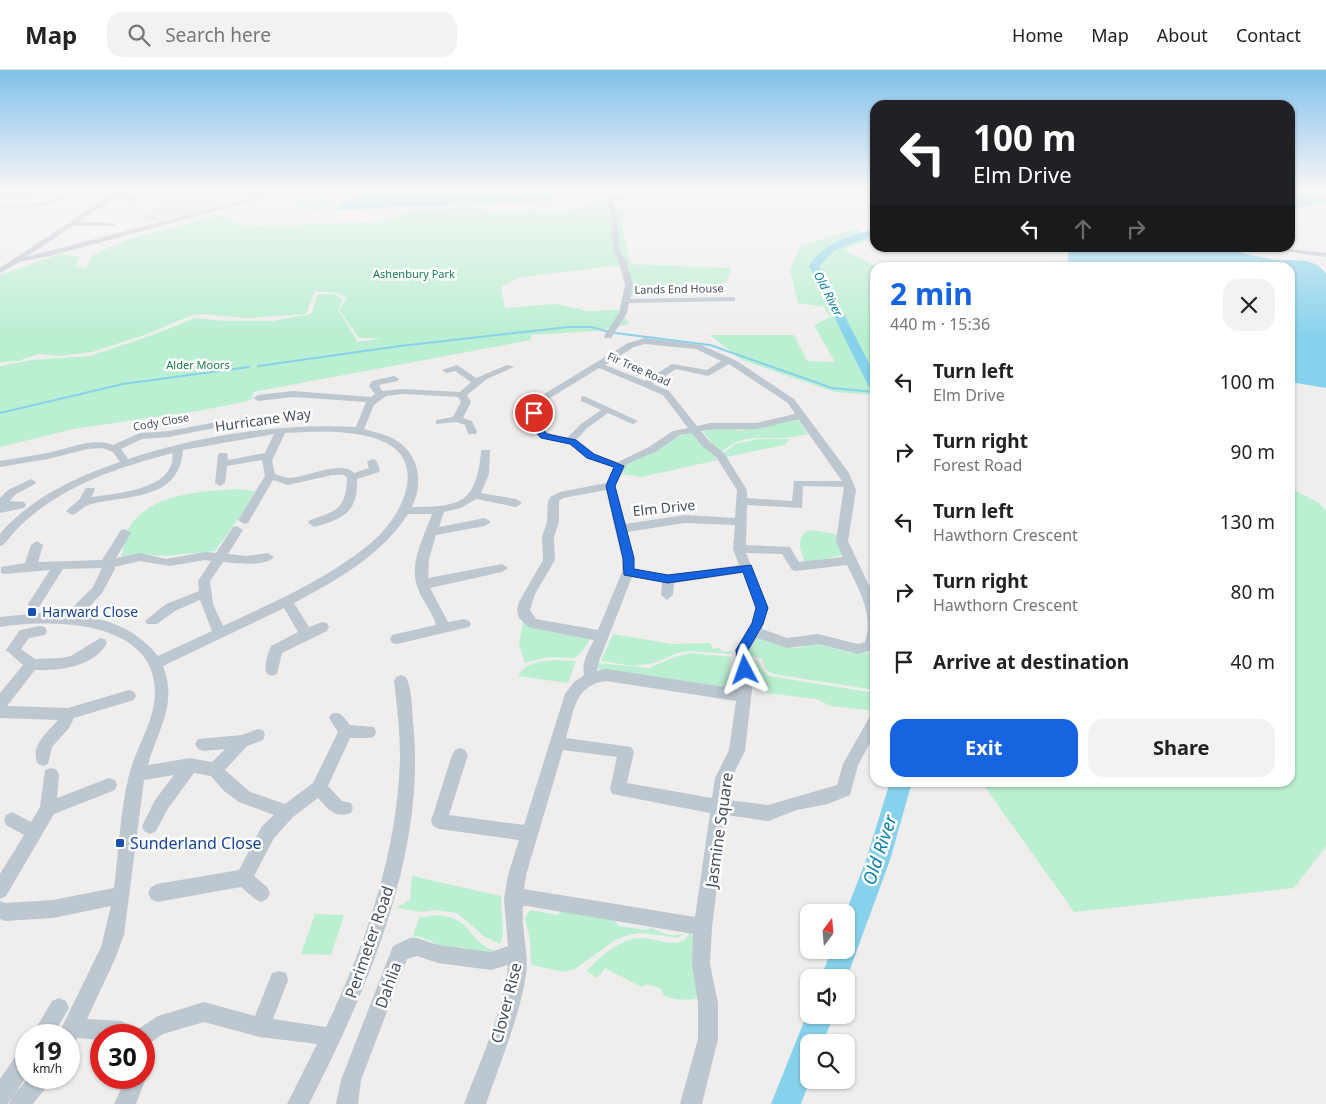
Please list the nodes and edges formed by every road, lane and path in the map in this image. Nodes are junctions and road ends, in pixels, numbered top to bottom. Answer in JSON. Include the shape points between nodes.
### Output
{"nodes":[{"id":1,"x":51,"y":239,"type":"edge"},
{"id":2,"x":107,"y":239,"type":"edge"},
{"id":3,"x":615,"y":239,"type":"edge"},
{"id":4,"x":1295,"y":251,"type":"edge"},
{"id":5,"x":1326,"y":255,"type":"edge"},
{"id":6,"x":20,"y":260,"type":"junction"},
{"id":7,"x":0,"y":271,"type":"edge"},
{"id":8,"x":732,"y":299,"type":"dead end"},
{"id":9,"x":627,"y":301,"type":"junction"},
{"id":10,"x":608,"y":336,"type":"dead end"},
{"id":11,"x":727,"y":361,"type":"junction"},
{"id":12,"x":598,"y":365,"type":"junction"},
{"id":13,"x":510,"y":367,"type":"dead end"},
{"id":14,"x":446,"y":370,"type":"dead end"},
{"id":15,"x":394,"y":380,"type":"dead end"},
{"id":16,"x":475,"y":381,"type":"junction"},
{"id":17,"x":647,"y":384,"type":"junction"},
{"id":18,"x":462,"y":395,"type":"junction"},
{"id":19,"x":258,"y":398,"type":"dead end"},
{"id":20,"x":377,"y":398,"type":"junction"},
{"id":21,"x":584,"y":399,"type":"dead end"},
{"id":22,"x":607,"y":410,"type":"junction"},
{"id":23,"x":802,"y":416,"type":"junction"},
{"id":24,"x":457,"y":419,"type":"junction"},
{"id":25,"x":633,"y":421,"type":"dead end"},
{"id":26,"x":227,"y":422,"type":"dead end"},
{"id":27,"x":439,"y":422,"type":"dead end"},
{"id":28,"x":695,"y":428,"type":"junction"},
{"id":29,"x":281,"y":430,"type":"junction"},
{"id":30,"x":359,"y":430,"type":"junction"},
{"id":31,"x":472,"y":432,"type":"dead end"},
{"id":32,"x":569,"y":441,"type":"junction"},
{"id":33,"x":115,"y":448,"type":"junction"},
{"id":34,"x":178,"y":450,"type":"junction"},
{"id":35,"x":485,"y":454,"type":"dead end"},
{"id":36,"x":268,"y":456,"type":"junction"},
{"id":37,"x":0,"y":464,"type":"edge"},
{"id":38,"x":126,"y":464,"type":"junction"},
{"id":39,"x":619,"y":466,"type":"junction"},
{"id":40,"x":375,"y":469,"type":"dead end"},
{"id":41,"x":270,"y":476,"type":"junction"},
{"id":42,"x":352,"y":477,"type":"junction"},
{"id":43,"x":31,"y":482,"type":"dead end"},
{"id":44,"x":220,"y":483,"type":"dead end"},
{"id":45,"x":847,"y":484,"type":"junction"},
{"id":46,"x":610,"y":486,"type":"junction"},
{"id":47,"x":90,"y":490,"type":"dead end"},
{"id":48,"x":474,"y":495,"type":"junction"},
{"id":49,"x":83,"y":502,"type":"junction"},
{"id":50,"x":742,"y":502,"type":"junction"},
{"id":51,"x":20,"y":506,"type":"dead end"},
{"id":52,"x":3,"y":508,"type":"edge"},
{"id":53,"x":404,"y":510,"type":"junction"},
{"id":54,"x":439,"y":510,"type":"junction"},
{"id":55,"x":72,"y":511,"type":"dead end"},
{"id":56,"x":510,"y":515,"type":"dead end"},
{"id":57,"x":485,"y":522,"type":"dead end"},
{"id":58,"x":740,"y":522,"type":"junction"},
{"id":59,"x":314,"y":523,"type":"dead end"},
{"id":60,"x":620,"y":529,"type":"junction"},
{"id":61,"x":433,"y":532,"type":"junction"},
{"id":62,"x":125,"y":534,"type":"dead end"},
{"id":63,"x":0,"y":542,"type":"edge"},
{"id":64,"x":37,"y":544,"type":"dead end"},
{"id":65,"x":739,"y":548,"type":"junction"},
{"id":66,"x":268,"y":557,"type":"dead end"},
{"id":67,"x":220,"y":558,"type":"junction"},
{"id":68,"x":851,"y":560,"type":"junction"},
{"id":69,"x":106,"y":564,"type":"junction"},
{"id":70,"x":60,"y":565,"type":"junction"},
{"id":71,"x":30,"y":566,"type":"junction"},
{"id":72,"x":502,"y":568,"type":"dead end"},
{"id":73,"x":747,"y":568,"type":"junction"},
{"id":74,"x":4,"y":570,"type":"dead end"},
{"id":75,"x":628,"y":572,"type":"junction"},
{"id":76,"x":668,"y":579,"type":"junction"},
{"id":77,"x":423,"y":586,"type":"junction"},
{"id":78,"x":204,"y":594,"type":"junction"},
{"id":79,"x":667,"y":595,"type":"dead end"},
{"id":80,"x":286,"y":602,"type":"junction"},
{"id":81,"x":870,"y":602,"type":"edge"},
{"id":82,"x":34,"y":604,"type":"dead end"},
{"id":83,"x":69,"y":618,"type":"junction"},
{"id":84,"x":152,"y":621,"type":"dead end"},
{"id":85,"x":0,"y":622,"type":"edge"},
{"id":86,"x":464,"y":624,"type":"dead end"},
{"id":87,"x":322,"y":627,"type":"dead end"},
{"id":88,"x":443,"y":628,"type":"junction"},
{"id":89,"x":40,"y":631,"type":"dead end"},
{"id":90,"x":753,"y":631,"type":"junction"},
{"id":91,"x":220,"y":632,"type":"junction"},
{"id":92,"x":306,"y":634,"type":"junction"},
{"id":93,"x":601,"y":636,"type":"junction"},
{"id":94,"x":397,"y":638,"type":"dead end"},
{"id":95,"x":100,"y":643,"type":"dead end"},
{"id":96,"x":870,"y":646,"type":"edge"},
{"id":97,"x":155,"y":663,"type":"junction"},
{"id":98,"x":32,"y":664,"type":"junction"},
{"id":99,"x":272,"y":670,"type":"dead end"},
{"id":100,"x":592,"y":677,"type":"junction"},
{"id":101,"x":401,"y":681,"type":"dead end"},
{"id":102,"x":129,"y":696,"type":"dead end"},
{"id":103,"x":744,"y":696,"type":"junction"},
{"id":104,"x":3,"y":697,"type":"edge"},
{"id":105,"x":0,"y":712,"type":"edge"},
{"id":106,"x":68,"y":714,"type":"junction"},
{"id":107,"x":336,"y":718,"type":"dead end"},
{"id":108,"x":870,"y":729,"type":"edge"},
{"id":109,"x":346,"y":731,"type":"junction"},
{"id":110,"x":369,"y":732,"type":"dead end"},
{"id":111,"x":258,"y":735,"type":"dead end"},
{"id":112,"x":242,"y":741,"type":"junction"},
{"id":113,"x":558,"y":743,"type":"junction"},
{"id":114,"x":203,"y":744,"type":"dead end"},
{"id":115,"x":460,"y":755,"type":"dead end"},
{"id":116,"x":43,"y":759,"type":"dead end"},
{"id":117,"x":190,"y":765,"type":"junction"},
{"id":118,"x":215,"y":770,"type":"junction"},
{"id":119,"x":138,"y":774,"type":"junction"},
{"id":120,"x":51,"y":775,"type":"dead end"},
{"id":121,"x":109,"y":785,"type":"dead end"},
{"id":122,"x":319,"y":788,"type":"junction"},
{"id":123,"x":721,"y":807,"type":"junction"},
{"id":124,"x":345,"y":808,"type":"dead end"},
{"id":125,"x":48,"y":809,"type":"junction"},
{"id":126,"x":287,"y":812,"type":"junction"},
{"id":127,"x":12,"y":820,"type":"dead end"},
{"id":128,"x":150,"y":826,"type":"dead end"},
{"id":129,"x":33,"y":831,"type":"junction"},
{"id":130,"x":529,"y":834,"type":"junction"},
{"id":131,"x":244,"y":878,"type":"junction"},
{"id":132,"x":0,"y":889,"type":"edge"},
{"id":133,"x":157,"y":893,"type":"dead end"},
{"id":134,"x":261,"y":893,"type":"dead end"},
{"id":135,"x":122,"y":895,"type":"junction"},
{"id":136,"x":513,"y":899,"type":"junction"},
{"id":137,"x":0,"y":910,"type":"edge"},
{"id":138,"x":704,"y":927,"type":"junction"},
{"id":139,"x":518,"y":952,"type":"junction"},
{"id":140,"x":279,"y":980,"type":"dead end"},
{"id":141,"x":59,"y":1008,"type":"dead end"},
{"id":142,"x":49,"y":1024,"type":"edge"},
{"id":143,"x":74,"y":1024,"type":"edge"},
{"id":144,"x":260,"y":1027,"type":"junction"},
{"id":145,"x":155,"y":1028,"type":"edge"},
{"id":146,"x":321,"y":1035,"type":"dead end"},
{"id":147,"x":15,"y":1078,"type":"edge"},
{"id":148,"x":32,"y":1089,"type":"edge"},
{"id":149,"x":131,"y":1089,"type":"edge"},
{"id":150,"x":0,"y":1097,"type":"edge"},
{"id":151,"x":20,"y":1104,"type":"edge"},
{"id":152,"x":125,"y":1104,"type":"edge"},
{"id":153,"x":298,"y":1104,"type":"edge"},
{"id":154,"x":347,"y":1104,"type":"edge"},
{"id":155,"x":476,"y":1104,"type":"edge"},
{"id":156,"x":691,"y":1104,"type":"edge"}],
"edges":[{"from":1,"to":6,"type":"street"},
{"from":2,"to":6,"type":"street"},
{"from":3,"to":9,"type":"street","via":[[629,285]]},
{"from":4,"to":5,"type":"street"},
{"from":6,"to":7,"type":"street"},
{"from":8,"to":9,"type":"street","name":"Lands End House"},
{"from":9,"to":10,"type":"street","via":[[618,323]]},
{"from":11,"to":12,"type":"street","name":"Fir Tree Road","via":[[698,347],[641,341]]},
{"from":11,"to":17,"type":"street","via":[[708,373],[675,366]]},
{"from":11,"to":23,"type":"street","name":"Fir Tree Road","via":[[740,366],[792,401]]},
{"from":12,"to":17,"type":"street","name":"Fir Tree Road"},
{"from":12,"to":32,"type":"street","via":[[535,406],[539,432],[548,438]]},
{"from":13,"to":16,"type":"street"},
{"from":14,"to":16,"type":"street","via":[[456,368]]},
{"from":15,"to":20,"type":"street","via":[[374,381]]},
{"from":16,"to":18,"type":"street"},
{"from":17,"to":28,"type":"street","name":"Fir Tree Road","via":[[670,396]]},
{"from":18,"to":20,"type":"street","via":[[406,390],[391,391]]},
{"from":18,"to":24,"type":"street","via":[[466,402]]},
{"from":19,"to":20,"type":"street","via":[[293,394],[330,400]]},
{"from":20,"to":30,"type":"street","via":[[368,407],[366,420]]},
{"from":21,"to":22,"type":"street"},
{"from":22,"to":25,"type":"street"},
{"from":22,"to":32,"type":"street"},
{"from":23,"to":28,"type":"street","via":[[756,426]]},
{"from":23,"to":45,"type":"street","via":[[845,475]]},
{"from":24,"to":27,"type":"street"},
{"from":24,"to":31,"type":"street","via":[[469,423]]},
{"from":26,"to":33,"type":"street","name":"Cody Close","via":[[212,428],[137,437]]},
{"from":28,"to":39,"type":"street","via":[[672,435]]},
{"from":28,"to":50,"type":"street","name":"Fir Tree Road","via":[[705,443],[720,455],[741,487]]},
{"from":29,"to":30,"type":"street","name":"Hurricane Way","via":[[326,427]]},
{"from":29,"to":34,"type":"street","name":"Hurricane Way"},
{"from":29,"to":36,"type":"street"},
{"from":30,"to":53,"type":"street","name":"Hurricane Way","via":[[387,439],[403,450],[410,460],[414,483]]},
{"from":32,"to":39,"type":"street","via":[[577,443],[590,456]]},
{"from":33,"to":37,"type":"street","via":[[88,446]]},
{"from":33,"to":38,"type":"street"},
{"from":34,"to":38,"type":"street","name":"Hurricane Way"},
{"from":34,"to":49,"type":"street","via":[[177,466],[159,490]]},
{"from":35,"to":48,"type":"street","via":[[482,482]]},
{"from":36,"to":41,"type":"street"},
{"from":36,"to":44,"type":"street","via":[[222,459]]},
{"from":38,"to":63,"type":"street","name":"Hurricane Way","via":[[83,479],[46,499],[21,518]]},
{"from":39,"to":46,"type":"street"},
{"from":40,"to":42,"type":"street"},
{"from":41,"to":42,"type":"street","via":[[288,482],[331,472],[348,472]]},
{"from":41,"to":67,"type":"street"},
{"from":42,"to":59,"type":"street","via":[[358,497],[338,514]]},
{"from":43,"to":52,"type":"street","via":[[8,496]]},
{"from":45,"to":50,"type":"street","via":[[798,483],[798,505]]},
{"from":45,"to":68,"type":"street","via":[[851,494],[842,541]]},
{"from":46,"to":60,"type":"street"},
{"from":46,"to":93,"type":"street","via":[[560,495],[554,499],[548,538],[549,563],[533,585],[523,613],[532,622]]},
{"from":47,"to":49,"type":"street"},
{"from":48,"to":54,"type":"street"},
{"from":48,"to":56,"type":"street","via":[[506,500]]},
{"from":49,"to":55,"type":"street"},
{"from":50,"to":58,"type":"street"},
{"from":51,"to":52,"type":"street"},
{"from":53,"to":54,"type":"street"},
{"from":53,"to":80,"type":"street","name":"Hurricane Way","via":[[382,538],[354,562]]},
{"from":54,"to":61,"type":"street"},
{"from":57,"to":61,"type":"street"},
{"from":58,"to":60,"type":"street","name":"Elm Drive","via":[[685,519]]},
{"from":58,"to":65,"type":"street"},
{"from":60,"to":75,"type":"street","via":[[628,558]]},
{"from":61,"to":77,"type":"street","via":[[421,571]]},
{"from":62,"to":69,"type":"street"},
{"from":64,"to":71,"type":"street"},
{"from":65,"to":68,"type":"street","via":[[786,550],[796,567]]},
{"from":65,"to":73,"type":"street"},
{"from":66,"to":67,"type":"street","via":[[246,560]]},
{"from":67,"to":69,"type":"street","via":[[205,556],[166,562],[131,557]]},
{"from":67,"to":78,"type":"street","via":[[204,581]]},
{"from":68,"to":81,"type":"street"},
{"from":69,"to":70,"type":"street"},
{"from":69,"to":83,"type":"street","via":[[109,569],[106,578],[94,595]]},
{"from":70,"to":71,"type":"street"},
{"from":70,"to":82,"type":"street"},
{"from":71,"to":74,"type":"street"},
{"from":72,"to":77,"type":"street","via":[[450,575]]},
{"from":73,"to":76,"type":"street"},
{"from":73,"to":90,"type":"street","via":[[762,608]]},
{"from":75,"to":76,"type":"street"},
{"from":75,"to":93,"type":"street"},
{"from":76,"to":79,"type":"street"},
{"from":77,"to":88,"type":"street","via":[[438,611]]},
{"from":78,"to":84,"type":"street","via":[[184,599]]},
{"from":78,"to":91,"type":"street"},
{"from":80,"to":91,"type":"street","name":"Hurricane Way"},
{"from":80,"to":92,"type":"street"},
{"from":83,"to":85,"type":"street","via":[[34,617]]},
{"from":83,"to":97,"type":"street","via":[[120,633],[144,648]]},
{"from":86,"to":88,"type":"street"},
{"from":87,"to":92,"type":"street"},
{"from":88,"to":94,"type":"street"},
{"from":89,"to":98,"type":"street","via":[[25,634],[13,650]]},
{"from":90,"to":96,"type":"street","via":[[787,643],[818,639],[858,649]]},
{"from":90,"to":103,"type":"street","via":[[742,650],[746,676]]},
{"from":91,"to":97,"type":"street","name":"Hurricane Way"},
{"from":92,"to":99,"type":"street","via":[[276,650]]},
{"from":93,"to":100,"type":"street","via":[[590,670]]},
{"from":95,"to":98,"type":"street","via":[[88,653],[60,666]]},
{"from":97,"to":119,"type":"street","via":[[161,684],[160,715]]},
{"from":98,"to":104,"type":"street"},
{"from":100,"to":103,"type":"street","via":[[606,675]]},
{"from":100,"to":113,"type":"street","via":[[572,694]]},
{"from":101,"to":153,"type":"street","name":"Perimeter Road","via":[[407,767],[399,834],[385,902],[352,995]]},
{"from":102,"to":106,"type":"street"},
{"from":103,"to":123,"type":"street","name":"Jasmine Square","via":[[737,751],[723,778]]},
{"from":105,"to":106,"type":"street"},
{"from":106,"to":116,"type":"street","via":[[64,724],[45,744]]},
{"from":107,"to":109,"type":"street"},
{"from":108,"to":123,"type":"street","via":[[849,767],[846,786],[838,793],[774,812]]},
{"from":109,"to":110,"type":"street"},
{"from":109,"to":122,"type":"street"},
{"from":111,"to":112,"type":"street"},
{"from":112,"to":114,"type":"street"},
{"from":112,"to":118,"type":"street"},
{"from":113,"to":123,"type":"street","via":[[626,752],[618,789]]},
{"from":113,"to":130,"type":"street"},
{"from":115,"to":130,"type":"street","via":[[438,821]]},
{"from":117,"to":118,"type":"street"},
{"from":117,"to":119,"type":"street"},
{"from":117,"to":128,"type":"street","via":[[160,805]]},
{"from":118,"to":126,"type":"street","via":[[245,797]]},
{"from":119,"to":135,"type":"street"},
{"from":120,"to":125,"type":"street"},
{"from":121,"to":125,"type":"street"},
{"from":122,"to":124,"type":"street","via":[[338,808]]},
{"from":122,"to":126,"type":"street"},
{"from":123,"to":138,"type":"street","name":"Jasmine Square"},
{"from":125,"to":129,"type":"street"},
{"from":126,"to":131,"type":"street","via":[[268,832]]},
{"from":127,"to":129,"type":"street"},
{"from":129,"to":132,"type":"street"},
{"from":130,"to":136,"type":"street"},
{"from":131,"to":133,"type":"street"},
{"from":131,"to":134,"type":"street"},
{"from":135,"to":137,"type":"street","via":[[52,910]]},
{"from":135,"to":143,"type":"street","via":[[112,943]]},
{"from":136,"to":138,"type":"street","via":[[527,897]]},
{"from":136,"to":139,"type":"street","name":"Clover Rise"},
{"from":138,"to":156,"type":"street","name":"Jasmine Square","via":[[701,964],[708,1003],[708,1039]]},
{"from":139,"to":154,"type":"street","name":"Dahlia","via":[[491,961],[438,954],[417,947],[400,952],[351,1080]]},
{"from":139,"to":155,"type":"street","name":"Clover Rise","via":[[516,976]]},
{"from":140,"to":144,"type":"street"},
{"from":141,"to":142,"type":"street"},
{"from":144,"to":145,"type":"street","via":[[204,1012]]},
{"from":144,"to":146,"type":"street"},
{"from":147,"to":150,"type":"street"},
{"from":148,"to":151,"type":"street"},
{"from":149,"to":152,"type":"street"}]}
